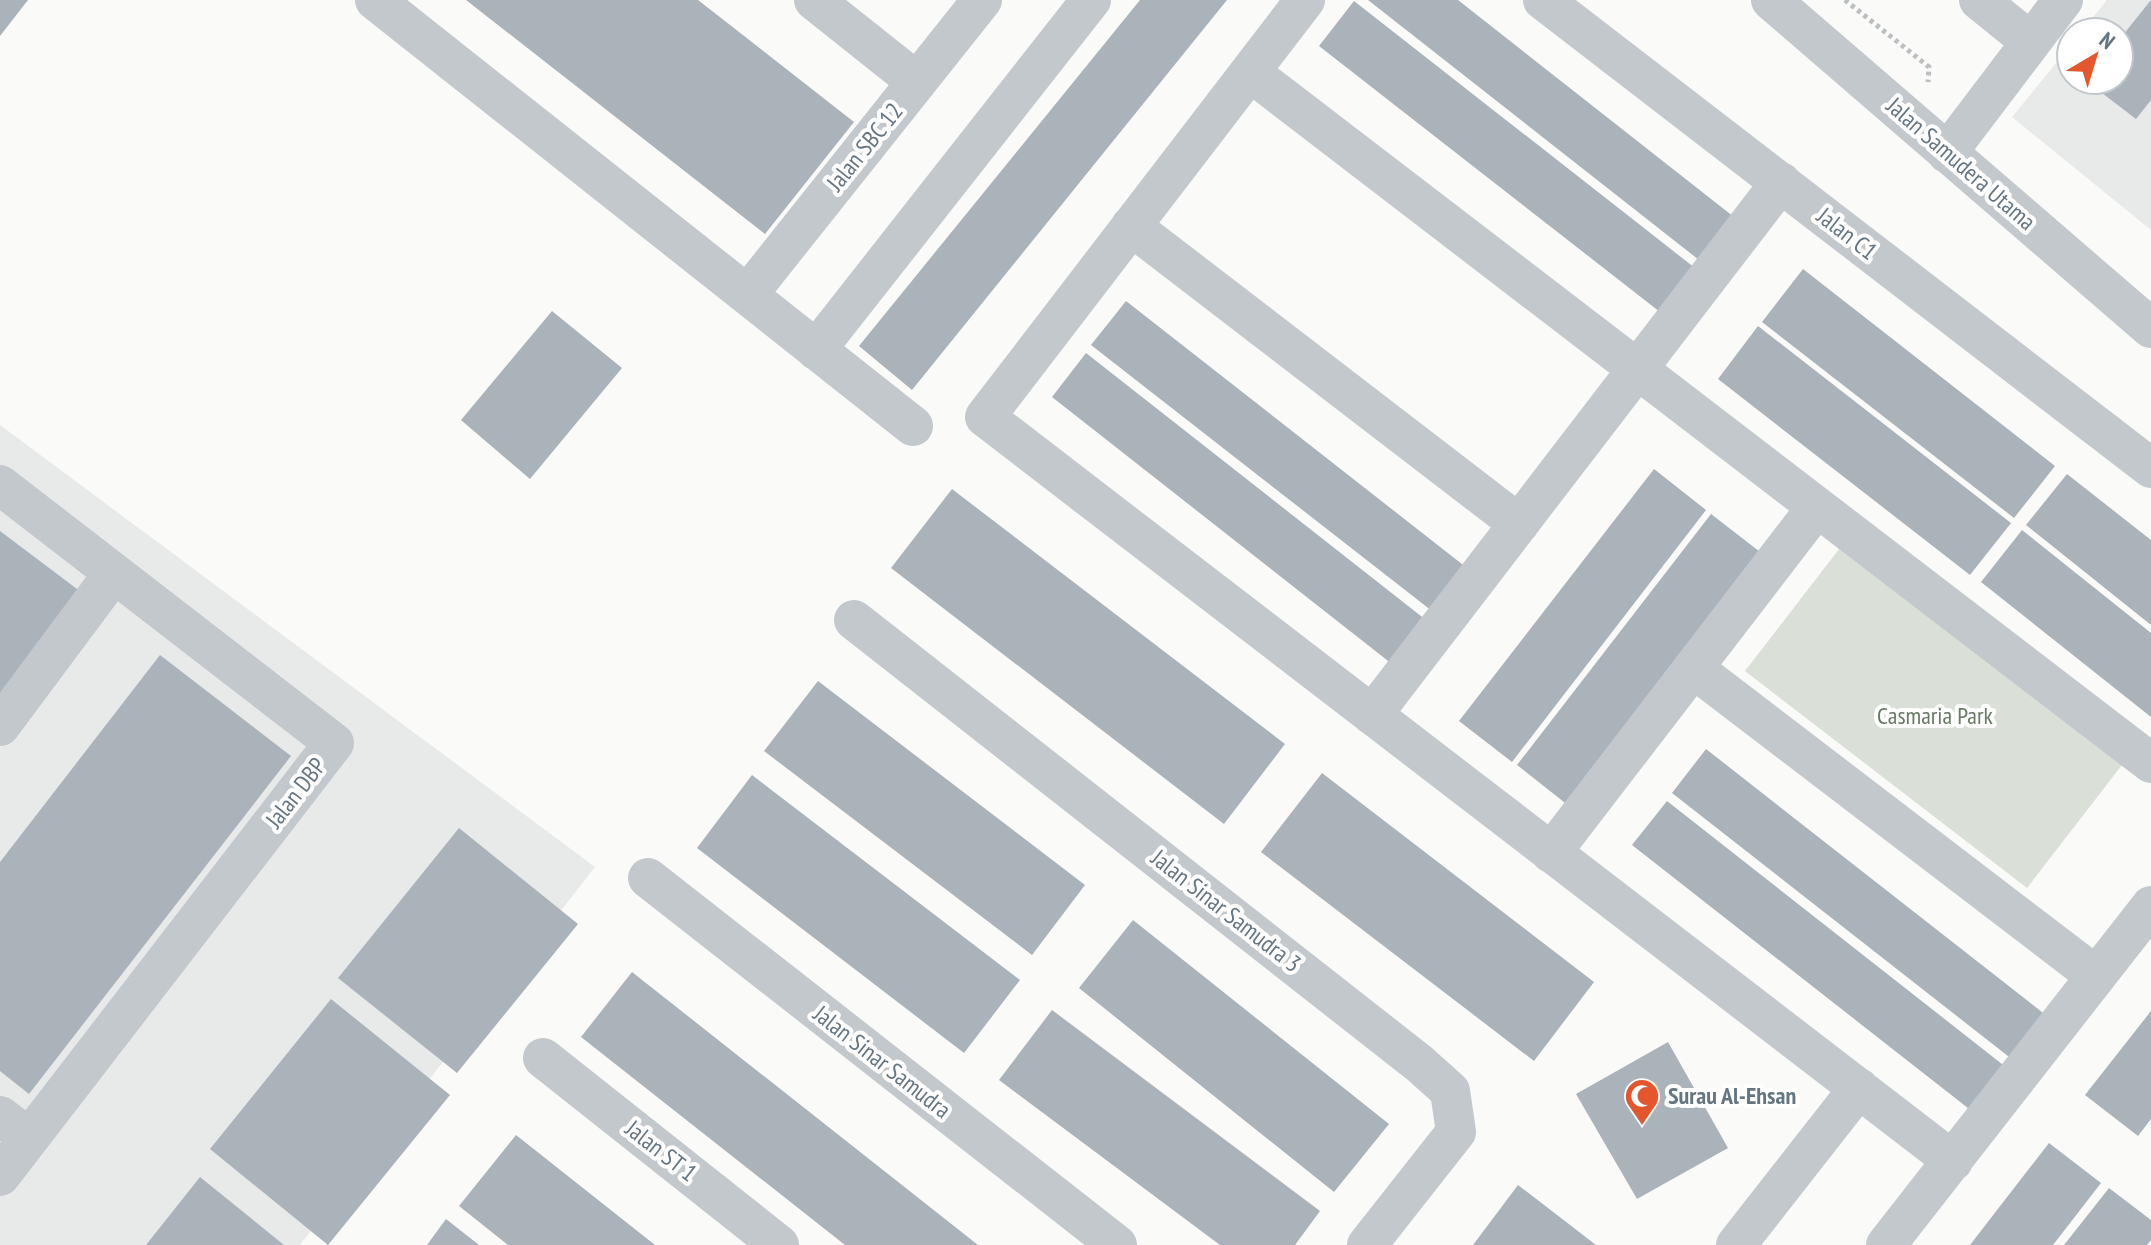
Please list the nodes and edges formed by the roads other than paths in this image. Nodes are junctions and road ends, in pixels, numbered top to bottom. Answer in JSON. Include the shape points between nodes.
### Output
{"nodes":[{"id":1,"x":375,"y":0,"type":"edge"},
{"id":2,"x":814,"y":0,"type":"edge"},
{"id":3,"x":982,"y":0,"type":"edge"},
{"id":4,"x":1091,"y":0,"type":"edge"},
{"id":5,"x":1305,"y":0,"type":"edge"},
{"id":6,"x":1543,"y":0,"type":"edge"},
{"id":7,"x":1771,"y":0,"type":"edge"},
{"id":8,"x":1979,"y":0,"type":"edge"},
{"id":9,"x":2063,"y":0,"type":"edge"},
{"id":10,"x":2031,"y":42,"type":"junction"},
{"id":11,"x":1250,"y":72,"type":"junction"},
{"id":12,"x":917,"y":82,"type":"junction"},
{"id":13,"x":1947,"y":153,"type":"junction"},
{"id":14,"x":1781,"y":182,"type":"junction"},
{"id":15,"x":1131,"y":226,"type":"junction"},
{"id":16,"x":748,"y":294,"type":"junction"},
{"id":17,"x":2151,"y":328,"type":"edge"},
{"id":18,"x":816,"y":350,"type":"junction"},
{"id":19,"x":1637,"y":369,"type":"junction"},
{"id":20,"x":913,"y":426,"type":"dead end"},
{"id":21,"x":2151,"y":468,"type":"edge"},
{"id":22,"x":0,"y":485,"type":"edge"},
{"id":23,"x":1817,"y":507,"type":"junction"},
{"id":24,"x":1519,"y":524,"type":"junction"},
{"id":25,"x":114,"y":573,"type":"junction"},
{"id":26,"x":854,"y":620,"type":"dead end"},
{"id":27,"x":1693,"y":668,"type":"junction"},
{"id":28,"x":1372,"y":715,"type":"junction"},
{"id":29,"x":0,"y":726,"type":"edge"},
{"id":30,"x":2151,"y":763,"type":"edge"},
{"id":31,"x":1551,"y":853,"type":"junction"},
{"id":32,"x":648,"y":878,"type":"dead end"},
{"id":33,"x":2151,"y":906,"type":"edge"},
{"id":34,"x":2096,"y":976,"type":"junction"},
{"id":35,"x":543,"y":1058,"type":"dead end"},
{"id":36,"x":1859,"y":1088,"type":"junction"},
{"id":37,"x":15,"y":1127,"type":"edge"},
{"id":38,"x":1953,"y":1161,"type":"junction"},
{"id":39,"x":0,"y":1176,"type":"edge"},
{"id":40,"x":779,"y":1245,"type":"edge"},
{"id":41,"x":1117,"y":1245,"type":"edge"},
{"id":42,"x":1367,"y":1245,"type":"edge"},
{"id":43,"x":1736,"y":1245,"type":"edge"},
{"id":44,"x":1886,"y":1245,"type":"edge"}],
"edges":[{"from":1,"to":16,"type":"street"},
{"from":2,"to":12,"type":"street"},
{"from":3,"to":12,"type":"street","name":"Jalan SBC 12"},
{"from":4,"to":18,"type":"street"},
{"from":5,"to":11,"type":"street"},
{"from":6,"to":14,"type":"street","name":"Jalan C1"},
{"from":7,"to":13,"type":"street","name":"Jalan Samudera Utama"},
{"from":8,"to":10,"type":"street"},
{"from":9,"to":10,"type":"street"},
{"from":10,"to":13,"type":"street"},
{"from":11,"to":15,"type":"street"},
{"from":11,"to":19,"type":"street"},
{"from":12,"to":16,"type":"street","name":"Jalan SBC 12"},
{"from":13,"to":17,"type":"street","name":"Jalan Samudera Utama"},
{"from":14,"to":19,"type":"street"},
{"from":14,"to":21,"type":"street","name":"Jalan C1"},
{"from":15,"to":24,"type":"street"},
{"from":15,"to":28,"type":"street","via":[[985,417]]},
{"from":16,"to":18,"type":"street"},
{"from":18,"to":20,"type":"street"},
{"from":19,"to":23,"type":"street"},
{"from":19,"to":24,"type":"street"},
{"from":22,"to":25,"type":"street","name":"Jalan DBP"},
{"from":23,"to":27,"type":"street"},
{"from":23,"to":30,"type":"street"},
{"from":24,"to":28,"type":"street"},
{"from":25,"to":29,"type":"street"},
{"from":25,"to":37,"type":"street","name":"Jalan DBP","via":[[334,743]]},
{"from":26,"to":42,"type":"street","name":"Jalan Sinar Samudra 3","via":[[1450,1091],[1456,1132]]},
{"from":27,"to":31,"type":"street"},
{"from":27,"to":34,"type":"street"},
{"from":28,"to":31,"type":"street"},
{"from":31,"to":36,"type":"street"},
{"from":32,"to":41,"type":"street","name":"Jalan Sinar Samudra"},
{"from":33,"to":34,"type":"street"},
{"from":34,"to":38,"type":"street"},
{"from":35,"to":40,"type":"street","name":"Jalan ST 1"},
{"from":36,"to":38,"type":"street"},
{"from":36,"to":43,"type":"street"},
{"from":37,"to":39,"type":"street","name":"Jalan DBP"},
{"from":38,"to":44,"type":"street"}]}
